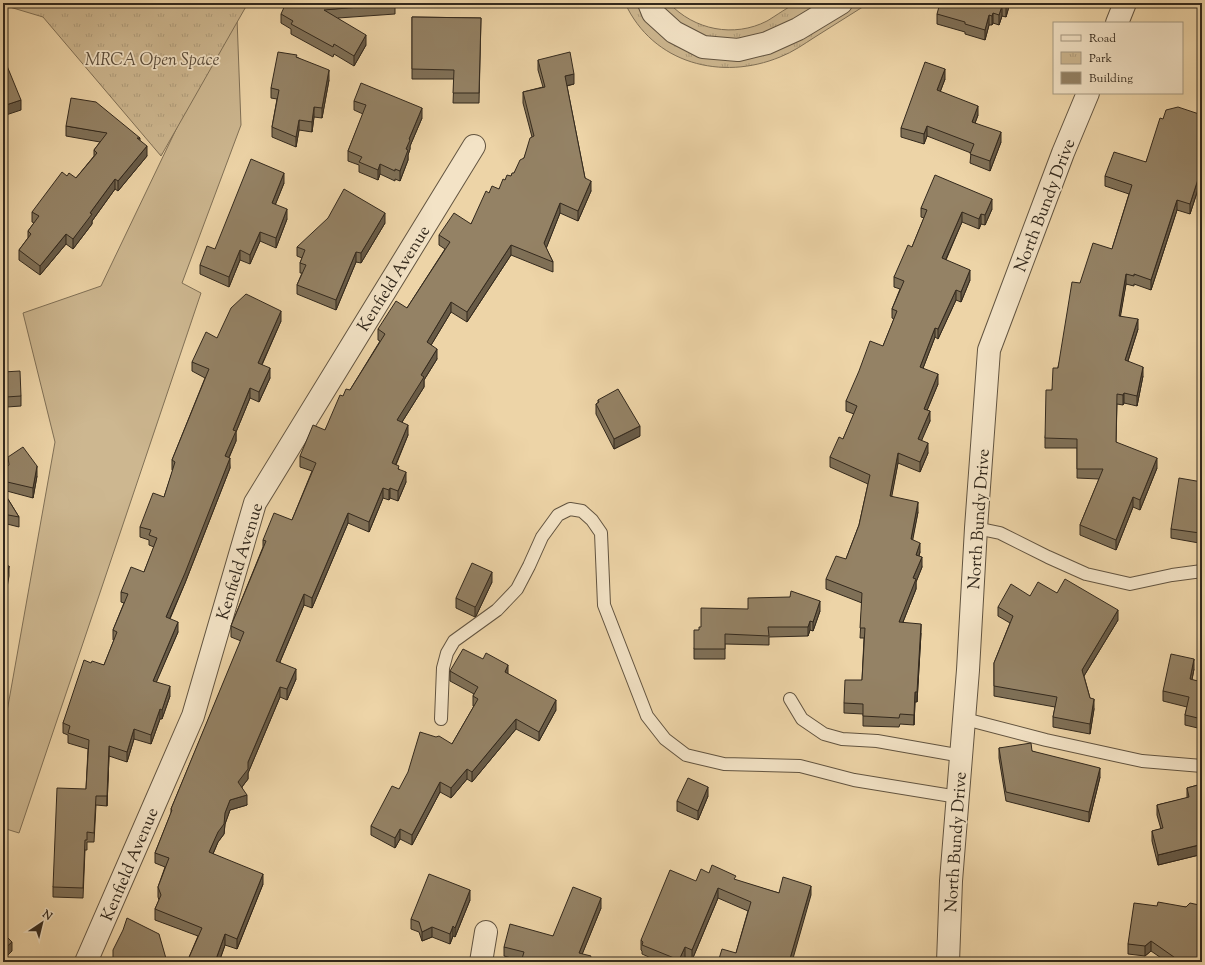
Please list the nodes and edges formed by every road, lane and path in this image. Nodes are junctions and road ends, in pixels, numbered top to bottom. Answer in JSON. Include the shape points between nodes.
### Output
{"nodes":[{"id":1,"x":649,"y":3,"type":"edge"},
{"id":2,"x":841,"y":3,"type":"edge"},
{"id":3,"x":1125,"y":3,"type":"edge"},
{"id":4,"x":1117,"y":22,"type":"edge"},
{"id":5,"x":1088,"y":94,"type":"edge"},
{"id":6,"x":474,"y":146,"type":"dead end"},
{"id":7,"x":976,"y":528,"type":"junction"},
{"id":8,"x":1202,"y":571,"type":"edge"},
{"id":9,"x":790,"y":700,"type":"dead end"},
{"id":10,"x":441,"y":719,"type":"dead end"},
{"id":11,"x":965,"y":719,"type":"junction"},
{"id":12,"x":962,"y":756,"type":"junction"},
{"id":13,"x":1202,"y":766,"type":"edge"},
{"id":14,"x":958,"y":797,"type":"junction"},
{"id":15,"x":486,"y":932,"type":"dead end"},
{"id":16,"x":86,"y":962,"type":"edge"},
{"id":17,"x":481,"y":962,"type":"edge"},
{"id":18,"x":948,"y":962,"type":"edge"}],
"edges":[{"from":1,"to":2,"type":"street","via":[[653,13],[674,32],[703,47],[738,50],[767,43],[798,29]]},
{"from":3,"to":4,"type":"street"},
{"from":5,"to":7,"type":"street","name":"North Bundy Drive","via":[[989,350]]},
{"from":6,"to":16,"type":"street","name":"Kenfield Avenue","via":[[255,503],[193,716]]},
{"from":7,"to":8,"type":"lane","via":[[1000,533],[1086,574],[1130,584]]},
{"from":7,"to":11,"type":"street","name":"North Bundy Drive"},
{"from":9,"to":12,"type":"lane","via":[[802,719],[824,734],[842,739],[877,741]]},
{"from":10,"to":14,"type":"lane","via":[[443,668],[454,641],[497,610],[517,589],[542,537],[558,516],[570,509],[582,512],[592,520],[600,533],[604,605],[647,716],[665,739],[686,755],[724,764],[800,766],[854,780]]},
{"from":11,"to":12,"type":"street","name":"North Bundy Drive"},
{"from":11,"to":13,"type":"lane","via":[[1142,761]]},
{"from":12,"to":14,"type":"street","name":"North Bundy Drive"},
{"from":14,"to":18,"type":"street","name":"North Bundy Drive"},
{"from":15,"to":17,"type":"street"}]}
